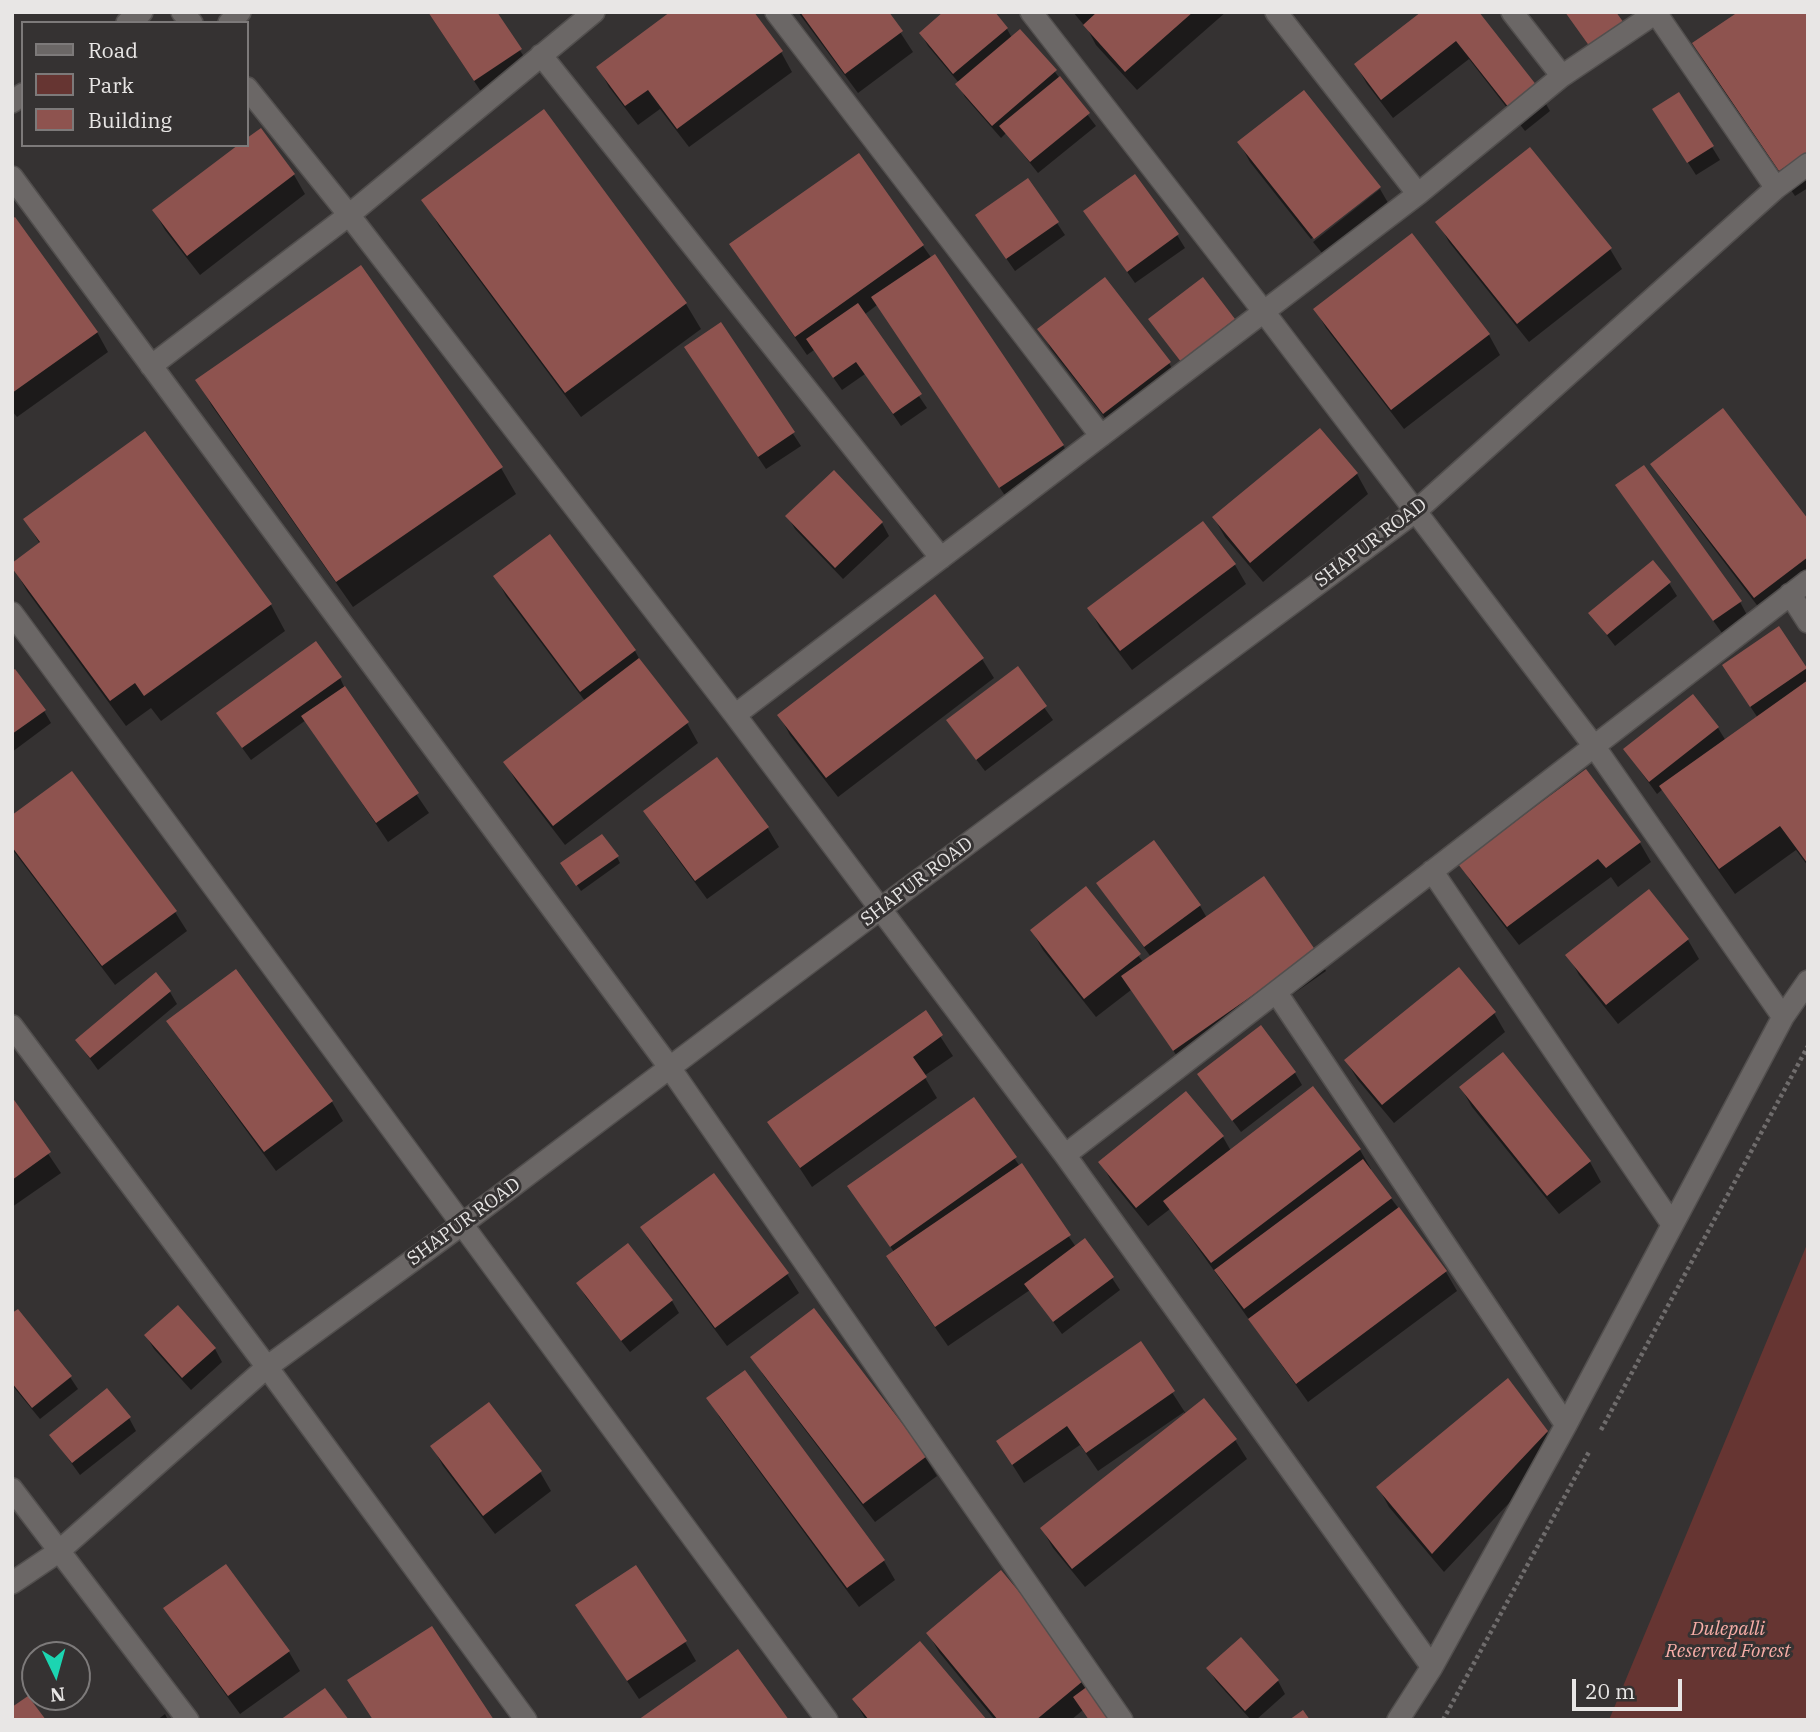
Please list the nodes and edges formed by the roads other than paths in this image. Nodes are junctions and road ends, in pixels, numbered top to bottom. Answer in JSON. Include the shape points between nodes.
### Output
{"nodes":[{"id":1,"x":594,"y":12,"type":"edge"},
{"id":2,"x":776,"y":12,"type":"edge"},
{"id":3,"x":1031,"y":12,"type":"edge"},
{"id":4,"x":1276,"y":12,"type":"edge"},
{"id":5,"x":1512,"y":12,"type":"edge"},
{"id":6,"x":1656,"y":13,"type":"edge"},
{"id":7,"x":541,"y":55,"type":"junction"},
{"id":8,"x":1562,"y":76,"type":"junction"},
{"id":9,"x":248,"y":89,"type":"edge"},
{"id":10,"x":1808,"y":164,"type":"edge"},
{"id":11,"x":12,"y":177,"type":"edge"},
{"id":12,"x":1776,"y":188,"type":"junction"},
{"id":13,"x":1418,"y":194,"type":"junction"},
{"id":14,"x":349,"y":215,"type":"junction"},
{"id":15,"x":1264,"y":312,"type":"junction"},
{"id":16,"x":150,"y":366,"type":"junction"},
{"id":17,"x":1101,"y":436,"type":"junction"},
{"id":18,"x":1416,"y":511,"type":"junction"},
{"id":19,"x":941,"y":558,"type":"junction"},
{"id":20,"x":1808,"y":581,"type":"edge"},
{"id":21,"x":1790,"y":594,"type":"junction"},
{"id":22,"x":12,"y":613,"type":"edge"},
{"id":23,"x":1808,"y":622,"type":"edge"},
{"id":24,"x":735,"y":715,"type":"junction"},
{"id":25,"x":1594,"y":746,"type":"junction"},
{"id":26,"x":1432,"y":871,"type":"junction"},
{"id":27,"x":880,"y":909,"type":"junction"},
{"id":28,"x":1808,"y":981,"type":"edge"},
{"id":29,"x":1276,"y":992,"type":"junction"},
{"id":30,"x":1783,"y":1017,"type":"junction"},
{"id":31,"x":12,"y":1026,"type":"edge"},
{"id":32,"x":670,"y":1069,"type":"junction"},
{"id":33,"x":1065,"y":1155,"type":"junction"},
{"id":34,"x":1672,"y":1224,"type":"junction"},
{"id":35,"x":461,"y":1225,"type":"junction"},
{"id":36,"x":267,"y":1367,"type":"junction"},
{"id":37,"x":1566,"y":1425,"type":"junction"},
{"id":38,"x":12,"y":1489,"type":"edge"},
{"id":39,"x":58,"y":1552,"type":"junction"},
{"id":40,"x":12,"y":1583,"type":"edge"},
{"id":41,"x":1432,"y":1667,"type":"junction"},
{"id":42,"x":188,"y":1720,"type":"edge"},
{"id":43,"x":526,"y":1720,"type":"edge"},
{"id":44,"x":827,"y":1720,"type":"edge"},
{"id":45,"x":1122,"y":1720,"type":"edge"},
{"id":46,"x":1398,"y":1720,"type":"edge"}],
"edges":[{"from":1,"to":7,"type":"street"},
{"from":2,"to":17,"type":"street"},
{"from":3,"to":15,"type":"street"},
{"from":4,"to":13,"type":"street"},
{"from":5,"to":8,"type":"street"},
{"from":6,"to":8,"type":"street"},
{"from":6,"to":12,"type":"street"},
{"from":7,"to":14,"type":"street"},
{"from":7,"to":19,"type":"street"},
{"from":8,"to":13,"type":"street"},
{"from":9,"to":14,"type":"street"},
{"from":10,"to":12,"type":"street","name":"SHAPUR ROAD"},
{"from":11,"to":16,"type":"street"},
{"from":12,"to":18,"type":"street","name":"SHAPUR ROAD"},
{"from":13,"to":15,"type":"street"},
{"from":14,"to":16,"type":"street"},
{"from":14,"to":24,"type":"street"},
{"from":15,"to":17,"type":"street"},
{"from":15,"to":18,"type":"street"},
{"from":16,"to":32,"type":"street"},
{"from":17,"to":19,"type":"street"},
{"from":18,"to":25,"type":"street"},
{"from":18,"to":27,"type":"street","name":"SHAPUR ROAD"},
{"from":19,"to":24,"type":"street"},
{"from":20,"to":21,"type":"street"},
{"from":21,"to":23,"type":"street"},
{"from":21,"to":25,"type":"street"},
{"from":22,"to":35,"type":"street"},
{"from":24,"to":27,"type":"street"},
{"from":25,"to":26,"type":"street"},
{"from":25,"to":30,"type":"street"},
{"from":26,"to":29,"type":"street"},
{"from":26,"to":34,"type":"street"},
{"from":27,"to":32,"type":"street","name":"SHAPUR ROAD"},
{"from":27,"to":33,"type":"street"},
{"from":28,"to":30,"type":"street"},
{"from":29,"to":33,"type":"street"},
{"from":29,"to":37,"type":"street"},
{"from":30,"to":34,"type":"street"},
{"from":31,"to":36,"type":"street"},
{"from":32,"to":35,"type":"street","name":"SHAPUR ROAD"},
{"from":32,"to":45,"type":"street"},
{"from":33,"to":41,"type":"street"},
{"from":34,"to":37,"type":"street"},
{"from":35,"to":36,"type":"street","name":"SHAPUR ROAD"},
{"from":35,"to":44,"type":"street"},
{"from":36,"to":39,"type":"street","name":"SHAPUR ROAD"},
{"from":36,"to":43,"type":"street"},
{"from":37,"to":41,"type":"street"},
{"from":38,"to":39,"type":"street"},
{"from":39,"to":40,"type":"street","name":"SHAPUR ROAD"},
{"from":39,"to":42,"type":"street"},
{"from":41,"to":46,"type":"street"}]}
